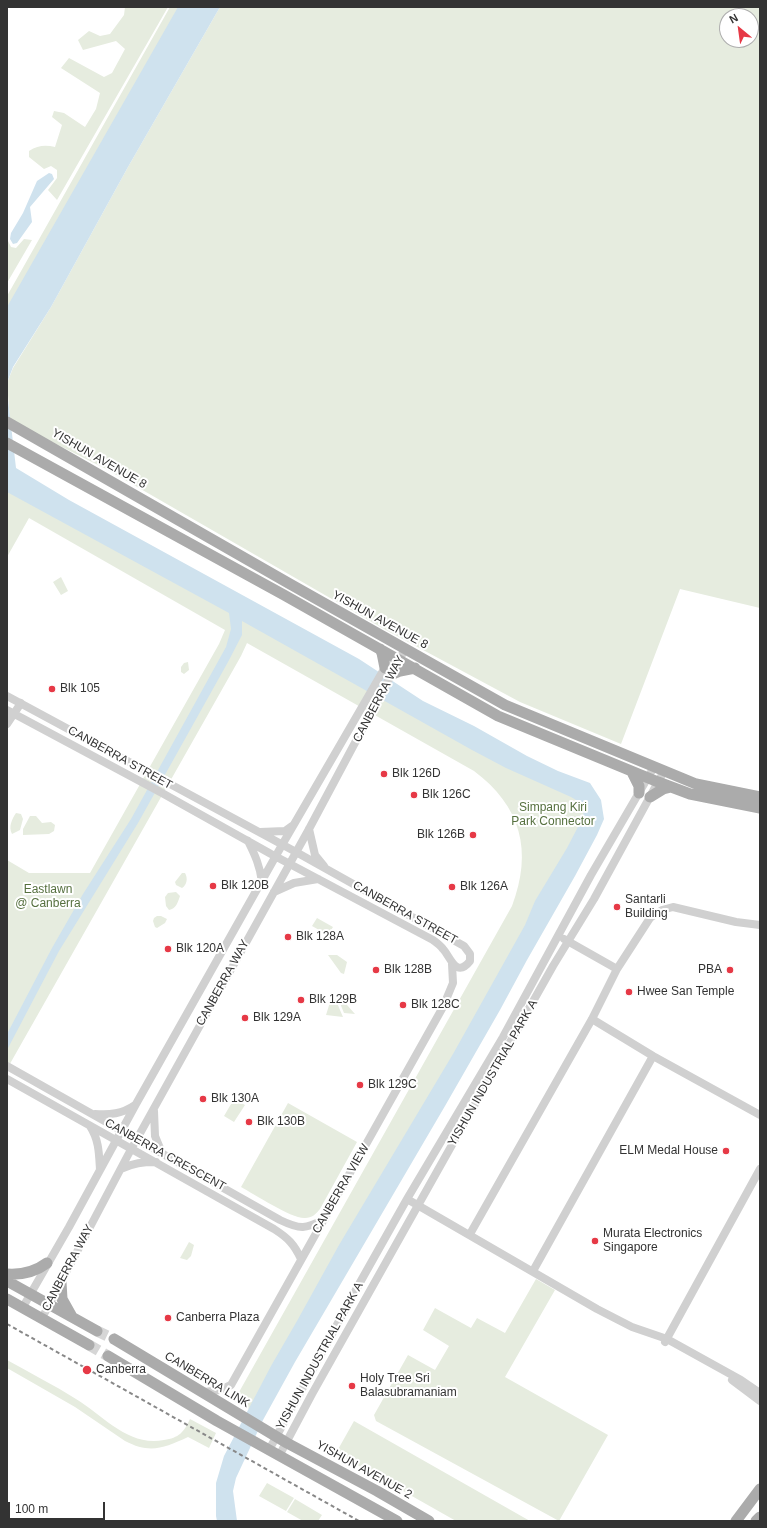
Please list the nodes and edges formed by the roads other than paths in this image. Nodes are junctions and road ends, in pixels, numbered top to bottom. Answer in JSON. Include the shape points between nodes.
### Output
{"nodes":[{"id":1,"x":7,"y":422,"type":"edge"},
{"id":2,"x":7,"y":444,"type":"edge"},
{"id":3,"x":402,"y":647,"type":"junction"},
{"id":4,"x":380,"y":649,"type":"junction"},
{"id":5,"x":396,"y":658,"type":"junction"},
{"id":6,"x":415,"y":668,"type":"junction"},
{"id":7,"x":388,"y":671,"type":"junction"},
{"id":8,"x":10,"y":697,"type":"edge"},
{"id":9,"x":20,"y":703,"type":"junction"},
{"id":10,"x":7,"y":707,"type":"edge"},
{"id":11,"x":10,"y":712,"type":"edge"},
{"id":12,"x":7,"y":724,"type":"edge"},
{"id":13,"x":659,"y":769,"type":"junction"},
{"id":14,"x":632,"y":772,"type":"junction"},
{"id":15,"x":653,"y":781,"type":"junction"},
{"id":16,"x":671,"y":787,"type":"junction"},
{"id":17,"x":639,"y":793,"type":"junction"},
{"id":18,"x":650,"y":797,"type":"junction"},
{"id":19,"x":760,"y":797,"type":"edge"},
{"id":20,"x":760,"y":808,"type":"edge"},
{"id":21,"x":295,"y":823,"type":"junction"},
{"id":22,"x":308,"y":830,"type":"junction"},
{"id":23,"x":257,"y":832,"type":"junction"},
{"id":24,"x":248,"y":842,"type":"junction"},
{"id":25,"x":282,"y":845,"type":"junction"},
{"id":26,"x":296,"y":852,"type":"junction"},
{"id":27,"x":275,"y":857,"type":"junction"},
{"id":28,"x":289,"y":864,"type":"junction"},
{"id":29,"x":327,"y":870,"type":"junction"},
{"id":30,"x":318,"y":879,"type":"junction"},
{"id":31,"x":262,"y":882,"type":"junction"},
{"id":32,"x":274,"y":892,"type":"junction"},
{"id":33,"x":760,"y":925,"type":"edge"},
{"id":34,"x":558,"y":936,"type":"junction"},
{"id":35,"x":568,"y":942,"type":"junction"},
{"id":36,"x":452,"y":964,"type":"junction"},
{"id":37,"x":617,"y":969,"type":"junction"},
{"id":38,"x":592,"y":1019,"type":"junction"},
{"id":39,"x":653,"y":1056,"type":"junction"},
{"id":40,"x":7,"y":1066,"type":"edge"},
{"id":41,"x":7,"y":1078,"type":"edge"},
{"id":42,"x":136,"y":1104,"type":"junction"},
{"id":43,"x":154,"y":1110,"type":"junction"},
{"id":44,"x":92,"y":1114,"type":"junction"},
{"id":45,"x":760,"y":1115,"type":"edge"},
{"id":46,"x":90,"y":1125,"type":"junction"},
{"id":47,"x":122,"y":1131,"type":"junction"},
{"id":48,"x":117,"y":1140,"type":"junction"},
{"id":49,"x":136,"y":1140,"type":"junction"},
{"id":50,"x":132,"y":1148,"type":"junction"},
{"id":51,"x":162,"y":1153,"type":"junction"},
{"id":52,"x":157,"y":1162,"type":"junction"},
{"id":53,"x":121,"y":1169,"type":"junction"},
{"id":54,"x":760,"y":1169,"type":"edge"},
{"id":55,"x":100,"y":1170,"type":"junction"},
{"id":56,"x":228,"y":1190,"type":"junction"},
{"id":57,"x":408,"y":1198,"type":"junction"},
{"id":58,"x":227,"y":1202,"type":"junction"},
{"id":59,"x":419,"y":1205,"type":"junction"},
{"id":60,"x":325,"y":1218,"type":"junction"},
{"id":61,"x":470,"y":1234,"type":"junction"},
{"id":62,"x":301,"y":1259,"type":"junction"},
{"id":63,"x":47,"y":1263,"type":"junction"},
{"id":64,"x":533,"y":1271,"type":"junction"},
{"id":65,"x":7,"y":1274,"type":"edge"},
{"id":66,"x":7,"y":1281,"type":"edge"},
{"id":67,"x":61,"y":1282,"type":"junction"},
{"id":68,"x":30,"y":1294,"type":"junction"},
{"id":69,"x":7,"y":1299,"type":"edge"},
{"id":70,"x":49,"y":1304,"type":"junction"},
{"id":71,"x":23,"y":1307,"type":"junction"},
{"id":72,"x":71,"y":1316,"type":"junction"},
{"id":73,"x":42,"y":1318,"type":"junction"},
{"id":74,"x":97,"y":1331,"type":"tunnel mouth"},
{"id":75,"x":114,"y":1339,"type":"tunnel mouth"},
{"id":76,"x":666,"y":1341,"type":"junction"},
{"id":77,"x":89,"y":1345,"type":"tunnel mouth"},
{"id":78,"x":108,"y":1356,"type":"tunnel mouth"},
{"id":79,"x":204,"y":1392,"type":"junction"},
{"id":80,"x":760,"y":1393,"type":"edge"},
{"id":81,"x":760,"y":1401,"type":"edge"},
{"id":82,"x":275,"y":1435,"type":"junction"},
{"id":83,"x":287,"y":1443,"type":"junction"},
{"id":84,"x":267,"y":1450,"type":"junction"},
{"id":85,"x":279,"y":1456,"type":"junction"},
{"id":86,"x":760,"y":1489,"type":"edge"},
{"id":87,"x":760,"y":1516,"type":"edge"},
{"id":88,"x":397,"y":1521,"type":"edge"},
{"id":89,"x":428,"y":1521,"type":"edge"},
{"id":90,"x":736,"y":1521,"type":"edge"},
{"id":91,"x":756,"y":1521,"type":"edge"}],
"edges":[{"from":1,"to":3,"type":"main road","name":"YISHUN AVENUE 8"},
{"from":2,"to":4,"type":"main road","name":"YISHUN AVENUE 8"},
{"from":3,"to":5,"type":"street","name":"CANBERRA WAY"},
{"from":3,"to":13,"type":"main road","name":"YISHUN AVENUE 8","via":[[505,705]]},
{"from":4,"to":5,"type":"main road","name":"YISHUN AVENUE 8"},
{"from":4,"to":7,"type":"main road"},
{"from":5,"to":6,"type":"main road","name":"YISHUN AVENUE 8"},
{"from":5,"to":7,"type":"street","name":"CANBERRA WAY"},
{"from":6,"to":7,"type":"main road"},
{"from":6,"to":14,"type":"main road","name":"YISHUN AVENUE 8","via":[[498,716]]},
{"from":7,"to":21,"type":"street","name":"CANBERRA WAY","via":[[368,697]]},
{"from":7,"to":22,"type":"street","name":"CANBERRA WAY","via":[[377,702]]},
{"from":8,"to":9,"type":"street","name":"CANBERRA STREET"},
{"from":8,"to":10,"type":"street"},
{"from":9,"to":11,"type":"street"},
{"from":9,"to":23,"type":"street","name":"CANBERRA STREET"},
{"from":11,"to":12,"type":"street"},
{"from":11,"to":24,"type":"street","name":"CANBERRA STREET"},
{"from":13,"to":15,"type":"street","name":"YISHUN INDUSTRIAL PARK A"},
{"from":13,"to":19,"type":"main road","name":"YISHUN AVENUE 8","via":[[696,784]]},
{"from":14,"to":15,"type":"main road","name":"YISHUN AVENUE 8"},
{"from":14,"to":17,"type":"main road","via":[[639,786]]},
{"from":15,"to":16,"type":"main road","name":"YISHUN AVENUE 8"},
{"from":15,"to":17,"type":"street","name":"YISHUN INDUSTRIAL PARK A"},
{"from":15,"to":18,"type":"street","name":"YISHUN INDUSTRIAL PARK A"},
{"from":16,"to":18,"type":"main road"},
{"from":16,"to":20,"type":"main road","name":"YISHUN AVENUE 8","via":[[690,794]]},
{"from":17,"to":34,"type":"street","name":"YISHUN INDUSTRIAL PARK A"},
{"from":18,"to":35,"type":"street","name":"YISHUN INDUSTRIAL PARK A"},
{"from":21,"to":23,"type":"street","via":[[285,831]]},
{"from":21,"to":25,"type":"street","name":"CANBERRA WAY"},
{"from":22,"to":26,"type":"street","name":"CANBERRA WAY"},
{"from":22,"to":29,"type":"street","via":[[315,855]]},
{"from":23,"to":25,"type":"street","name":"CANBERRA STREET"},
{"from":24,"to":27,"type":"street","name":"CANBERRA STREET"},
{"from":24,"to":31,"type":"street","via":[[257,858]]},
{"from":25,"to":26,"type":"street","name":"CANBERRA STREET"},
{"from":25,"to":27,"type":"street","name":"CANBERRA WAY"},
{"from":26,"to":28,"type":"street","name":"CANBERRA WAY"},
{"from":26,"to":29,"type":"street","name":"CANBERRA STREET"},
{"from":27,"to":28,"type":"street","name":"CANBERRA STREET"},
{"from":27,"to":31,"type":"street","name":"CANBERRA WAY"},
{"from":28,"to":30,"type":"street","name":"CANBERRA STREET"},
{"from":28,"to":32,"type":"street","name":"CANBERRA WAY"},
{"from":29,"to":36,"type":"street","name":"CANBERRA STREET","via":[[464,946],[470,954],[470,961],[464,966]]},
{"from":30,"to":32,"type":"street","via":[[294,883]]},
{"from":30,"to":36,"type":"street","name":"CANBERRA STREET","via":[[434,940],[444,949]]},
{"from":31,"to":42,"type":"street","name":"CANBERRA WAY"},
{"from":32,"to":43,"type":"street","name":"CANBERRA WAY"},
{"from":33,"to":37,"type":"street","via":[[674,907],[662,910],[650,918]]},
{"from":34,"to":35,"type":"street"},
{"from":34,"to":57,"type":"street","name":"YISHUN INDUSTRIAL PARK A","via":[[503,1037]]},
{"from":35,"to":37,"type":"street"},
{"from":35,"to":59,"type":"street","name":"YISHUN INDUSTRIAL PARK A"},
{"from":36,"to":60,"type":"street","name":"CANBERRA VIEW","via":[[453,983],[443,1007]]},
{"from":37,"to":38,"type":"street"},
{"from":38,"to":39,"type":"street"},
{"from":38,"to":61,"type":"street"},
{"from":39,"to":45,"type":"street"},
{"from":39,"to":64,"type":"street"},
{"from":40,"to":44,"type":"street","name":"CANBERRA CRESCENT"},
{"from":41,"to":46,"type":"street","name":"CANBERRA CRESCENT"},
{"from":42,"to":44,"type":"street","via":[[128,1110],[111,1115]]},
{"from":42,"to":47,"type":"street","name":"CANBERRA WAY"},
{"from":43,"to":49,"type":"street","name":"CANBERRA WAY"},
{"from":43,"to":51,"type":"street","via":[[155,1136]]},
{"from":44,"to":47,"type":"street","name":"CANBERRA CRESCENT"},
{"from":46,"to":48,"type":"street","name":"CANBERRA CRESCENT"},
{"from":46,"to":55,"type":"street","via":[[98,1143]]},
{"from":47,"to":48,"type":"street","name":"CANBERRA WAY"},
{"from":47,"to":49,"type":"street","name":"CANBERRA CRESCENT"},
{"from":48,"to":50,"type":"street","name":"CANBERRA CRESCENT"},
{"from":48,"to":55,"type":"street","name":"CANBERRA WAY"},
{"from":49,"to":50,"type":"street","name":"CANBERRA WAY"},
{"from":49,"to":51,"type":"street","name":"CANBERRA CRESCENT"},
{"from":50,"to":52,"type":"street","name":"CANBERRA CRESCENT"},
{"from":50,"to":53,"type":"street","name":"CANBERRA WAY"},
{"from":51,"to":56,"type":"street","name":"CANBERRA CRESCENT"},
{"from":52,"to":53,"type":"street","via":[[130,1164]]},
{"from":52,"to":58,"type":"street","name":"CANBERRA CRESCENT"},
{"from":53,"to":67,"type":"street","name":"CANBERRA WAY"},
{"from":54,"to":76,"type":"street"},
{"from":55,"to":63,"type":"street","name":"CANBERRA WAY"},
{"from":56,"to":58,"type":"street","via":[[230,1198]]},
{"from":56,"to":60,"type":"street","name":"CANBERRA CRESCENT","via":[[294,1227],[310,1227]]},
{"from":57,"to":59,"type":"street"},
{"from":57,"to":82,"type":"street","name":"YISHUN INDUSTRIAL PARK A"},
{"from":58,"to":62,"type":"street","name":"CANBERRA CRESCENT","via":[[285,1236],[295,1246]]},
{"from":59,"to":61,"type":"street"},
{"from":59,"to":83,"type":"street","name":"YISHUN INDUSTRIAL PARK A"},
{"from":60,"to":62,"type":"street","name":"CANBERRA VIEW"},
{"from":61,"to":64,"type":"street"},
{"from":62,"to":79,"type":"street","name":"CANBERRA VIEW","via":[[230,1385],[220,1390]]},
{"from":63,"to":65,"type":"main road","via":[[33,1272]]},
{"from":63,"to":68,"type":"street","name":"CANBERRA WAY"},
{"from":64,"to":76,"type":"street","via":[[597,1309]]},
{"from":66,"to":68,"type":"main road"},
{"from":67,"to":70,"type":"street","name":"CANBERRA WAY"},
{"from":67,"to":72,"type":"main road","via":[[62,1299]]},
{"from":68,"to":70,"type":"main road"},
{"from":68,"to":71,"type":"street","name":"CANBERRA WAY"},
{"from":69,"to":71,"type":"main road"},
{"from":70,"to":72,"type":"main road"},
{"from":70,"to":73,"type":"street","name":"CANBERRA WAY"},
{"from":71,"to":73,"type":"main road"},
{"from":72,"to":74,"type":"main road"},
{"from":73,"to":77,"type":"main road"},
{"from":75,"to":79,"type":"main road","name":"CANBERRA LINK"},
{"from":76,"to":80,"type":"street"},
{"from":76,"to":81,"type":"street","via":[[724,1375]]},
{"from":78,"to":84,"type":"main road"},
{"from":79,"to":82,"type":"main road","name":"CANBERRA LINK"},
{"from":82,"to":83,"type":"main road","name":"CANBERRA LINK"},
{"from":82,"to":84,"type":"street","name":"YISHUN INDUSTRIAL PARK A"},
{"from":83,"to":85,"type":"street","name":"YISHUN INDUSTRIAL PARK A"},
{"from":83,"to":89,"type":"main road","name":"YISHUN AVENUE 2"},
{"from":84,"to":85,"type":"main road"},
{"from":85,"to":88,"type":"main road"},
{"from":86,"to":90,"type":"main road"},
{"from":87,"to":91,"type":"main road"}]}
